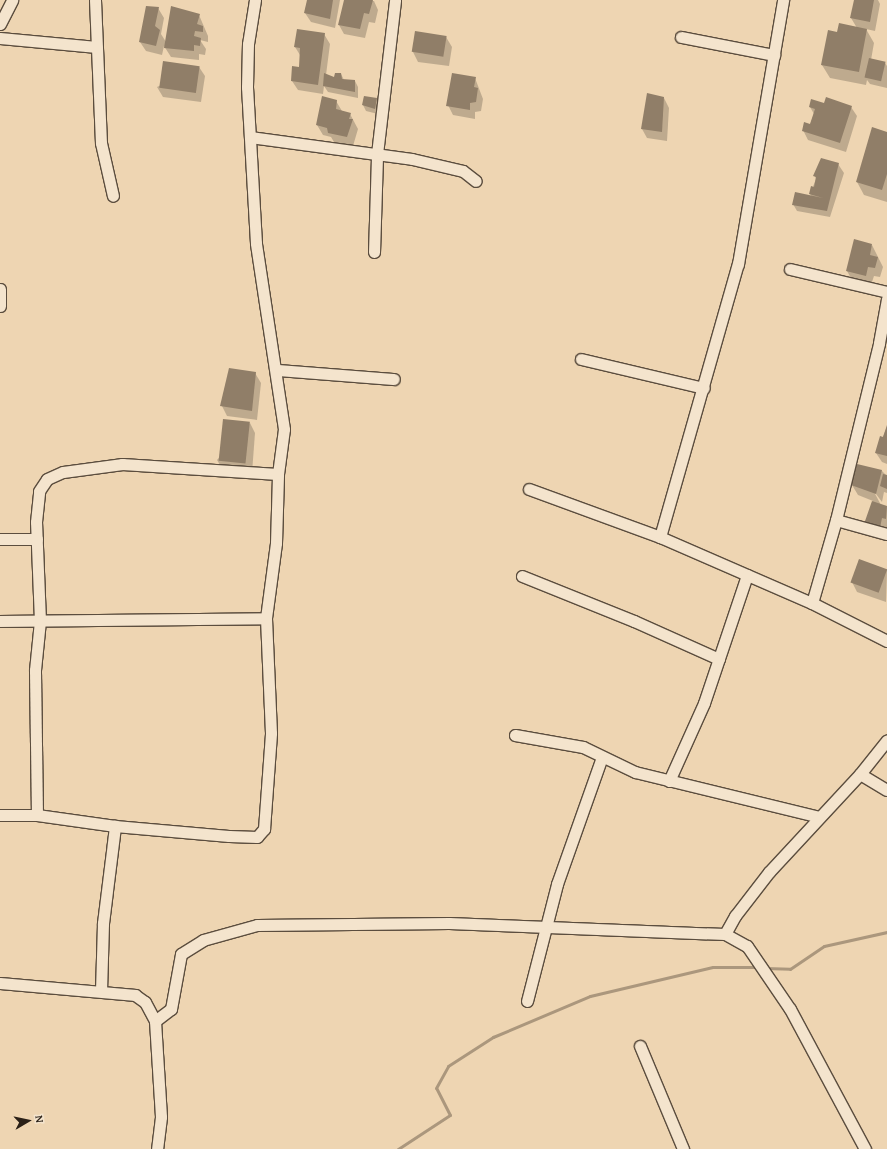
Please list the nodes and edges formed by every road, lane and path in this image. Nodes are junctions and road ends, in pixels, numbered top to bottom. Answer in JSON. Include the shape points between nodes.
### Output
{"nodes":[{"id":1,"x":12,"y":0,"type":"edge"},
{"id":2,"x":95,"y":0,"type":"edge"},
{"id":3,"x":255,"y":0,"type":"edge"},
{"id":4,"x":395,"y":0,"type":"edge"},
{"id":5,"x":783,"y":0,"type":"edge"},
{"id":6,"x":0,"y":24,"type":"edge"},
{"id":7,"x":681,"y":37,"type":"dead end"},
{"id":8,"x":0,"y":38,"type":"edge"},
{"id":9,"x":97,"y":47,"type":"junction"},
{"id":10,"x":774,"y":55,"type":"junction"},
{"id":11,"x":250,"y":137,"type":"junction"},
{"id":12,"x":377,"y":154,"type":"junction"},
{"id":13,"x":476,"y":181,"type":"dead end"},
{"id":14,"x":113,"y":196,"type":"dead end"},
{"id":15,"x":374,"y":252,"type":"dead end"},
{"id":16,"x":790,"y":269,"type":"dead end"},
{"id":17,"x":0,"y":289,"type":"edge"},
{"id":18,"x":887,"y":292,"type":"edge"},
{"id":19,"x":887,"y":299,"type":"edge"},
{"id":20,"x":0,"y":306,"type":"edge"},
{"id":21,"x":883,"y":344,"type":"edge"},
{"id":22,"x":582,"y":359,"type":"dead end"},
{"id":23,"x":277,"y":370,"type":"junction"},
{"id":24,"x":394,"y":379,"type":"dead end"},
{"id":25,"x":704,"y":388,"type":"junction"},
{"id":26,"x":278,"y":474,"type":"junction"},
{"id":27,"x":529,"y":489,"type":"dead end"},
{"id":28,"x":836,"y":520,"type":"junction"},
{"id":29,"x":887,"y":534,"type":"edge"},
{"id":30,"x":660,"y":537,"type":"junction"},
{"id":31,"x":0,"y":539,"type":"edge"},
{"id":32,"x":37,"y":539,"type":"junction"},
{"id":33,"x":747,"y":574,"type":"junction"},
{"id":34,"x":522,"y":576,"type":"dead end"},
{"id":35,"x":812,"y":603,"type":"junction"},
{"id":36,"x":266,"y":618,"type":"junction"},
{"id":37,"x":0,"y":621,"type":"edge"},
{"id":38,"x":40,"y":621,"type":"junction"},
{"id":39,"x":887,"y":641,"type":"edge"},
{"id":40,"x":719,"y":659,"type":"junction"},
{"id":41,"x":515,"y":735,"type":"dead end"},
{"id":42,"x":887,"y":740,"type":"edge"},
{"id":43,"x":602,"y":757,"type":"junction"},
{"id":44,"x":860,"y":774,"type":"junction"},
{"id":45,"x":669,"y":781,"type":"junction"},
{"id":46,"x":887,"y":790,"type":"edge"},
{"id":47,"x":0,"y":815,"type":"edge"},
{"id":48,"x":37,"y":815,"type":"junction"},
{"id":49,"x":819,"y":817,"type":"junction"},
{"id":50,"x":115,"y":826,"type":"junction"},
{"id":51,"x":546,"y":928,"type":"junction"},
{"id":52,"x":726,"y":934,"type":"junction"},
{"id":53,"x":0,"y":983,"type":"edge"},
{"id":54,"x":101,"y":991,"type":"junction"},
{"id":55,"x":527,"y":1001,"type":"dead end"},
{"id":56,"x":155,"y":1021,"type":"junction"},
{"id":57,"x":640,"y":1046,"type":"dead end"},
{"id":58,"x":157,"y":1149,"type":"edge"},
{"id":59,"x":683,"y":1149,"type":"edge"},
{"id":60,"x":866,"y":1149,"type":"edge"}],
"edges":[{"from":1,"to":6,"type":"street"},
{"from":2,"to":9,"type":"street"},
{"from":3,"to":11,"type":"street","via":[[248,44]]},
{"from":4,"to":12,"type":"street"},
{"from":5,"to":10,"type":"street"},
{"from":7,"to":10,"type":"street"},
{"from":8,"to":9,"type":"street"},
{"from":9,"to":14,"type":"street","via":[[102,143]]},
{"from":10,"to":25,"type":"street","via":[[738,264]]},
{"from":11,"to":12,"type":"street"},
{"from":11,"to":23,"type":"street","via":[[256,242]]},
{"from":12,"to":13,"type":"street","via":[[463,171]]},
{"from":12,"to":15,"type":"street"},
{"from":16,"to":18,"type":"street"},
{"from":17,"to":20,"type":"street"},
{"from":19,"to":21,"type":"street"},
{"from":21,"to":28,"type":"street"},
{"from":22,"to":25,"type":"street"},
{"from":23,"to":24,"type":"street"},
{"from":23,"to":26,"type":"street","via":[[284,429]]},
{"from":25,"to":30,"type":"street"},
{"from":26,"to":32,"type":"street","via":[[157,464],[122,464],[63,472],[47,479],[39,491]]},
{"from":26,"to":36,"type":"street","via":[[276,543]]},
{"from":27,"to":30,"type":"street"},
{"from":28,"to":29,"type":"street"},
{"from":28,"to":35,"type":"street"},
{"from":30,"to":33,"type":"street"},
{"from":31,"to":32,"type":"street"},
{"from":32,"to":38,"type":"street"},
{"from":33,"to":35,"type":"street"},
{"from":33,"to":40,"type":"street"},
{"from":34,"to":40,"type":"street","via":[[634,621]]},
{"from":35,"to":39,"type":"street"},
{"from":36,"to":38,"type":"street"},
{"from":36,"to":50,"type":"street","via":[[271,733],[265,824],[262,834],[229,836]]},
{"from":37,"to":38,"type":"street"},
{"from":38,"to":48,"type":"street","via":[[35,670]]},
{"from":40,"to":45,"type":"street","via":[[704,703]]},
{"from":41,"to":43,"type":"street","via":[[583,747]]},
{"from":42,"to":44,"type":"street"},
{"from":43,"to":45,"type":"street","via":[[635,772]]},
{"from":43,"to":51,"type":"street","via":[[569,846]]},
{"from":44,"to":46,"type":"street"},
{"from":44,"to":49,"type":"street"},
{"from":45,"to":49,"type":"street"},
{"from":47,"to":48,"type":"street"},
{"from":48,"to":50,"type":"street"},
{"from":49,"to":52,"type":"street","via":[[769,872],[735,916]]},
{"from":50,"to":54,"type":"street","via":[[103,923]]},
{"from":51,"to":52,"type":"street"},
{"from":51,"to":55,"type":"street"},
{"from":51,"to":56,"type":"street","via":[[442,923],[257,925],[203,940],[181,954],[171,1009]]},
{"from":52,"to":60,"type":"street","via":[[747,946],[790,1009]]},
{"from":53,"to":54,"type":"street"},
{"from":54,"to":56,"type":"street","via":[[135,995],[152,1009]]},
{"from":56,"to":58,"type":"street","via":[[161,1117]]},
{"from":57,"to":59,"type":"street"}]}
